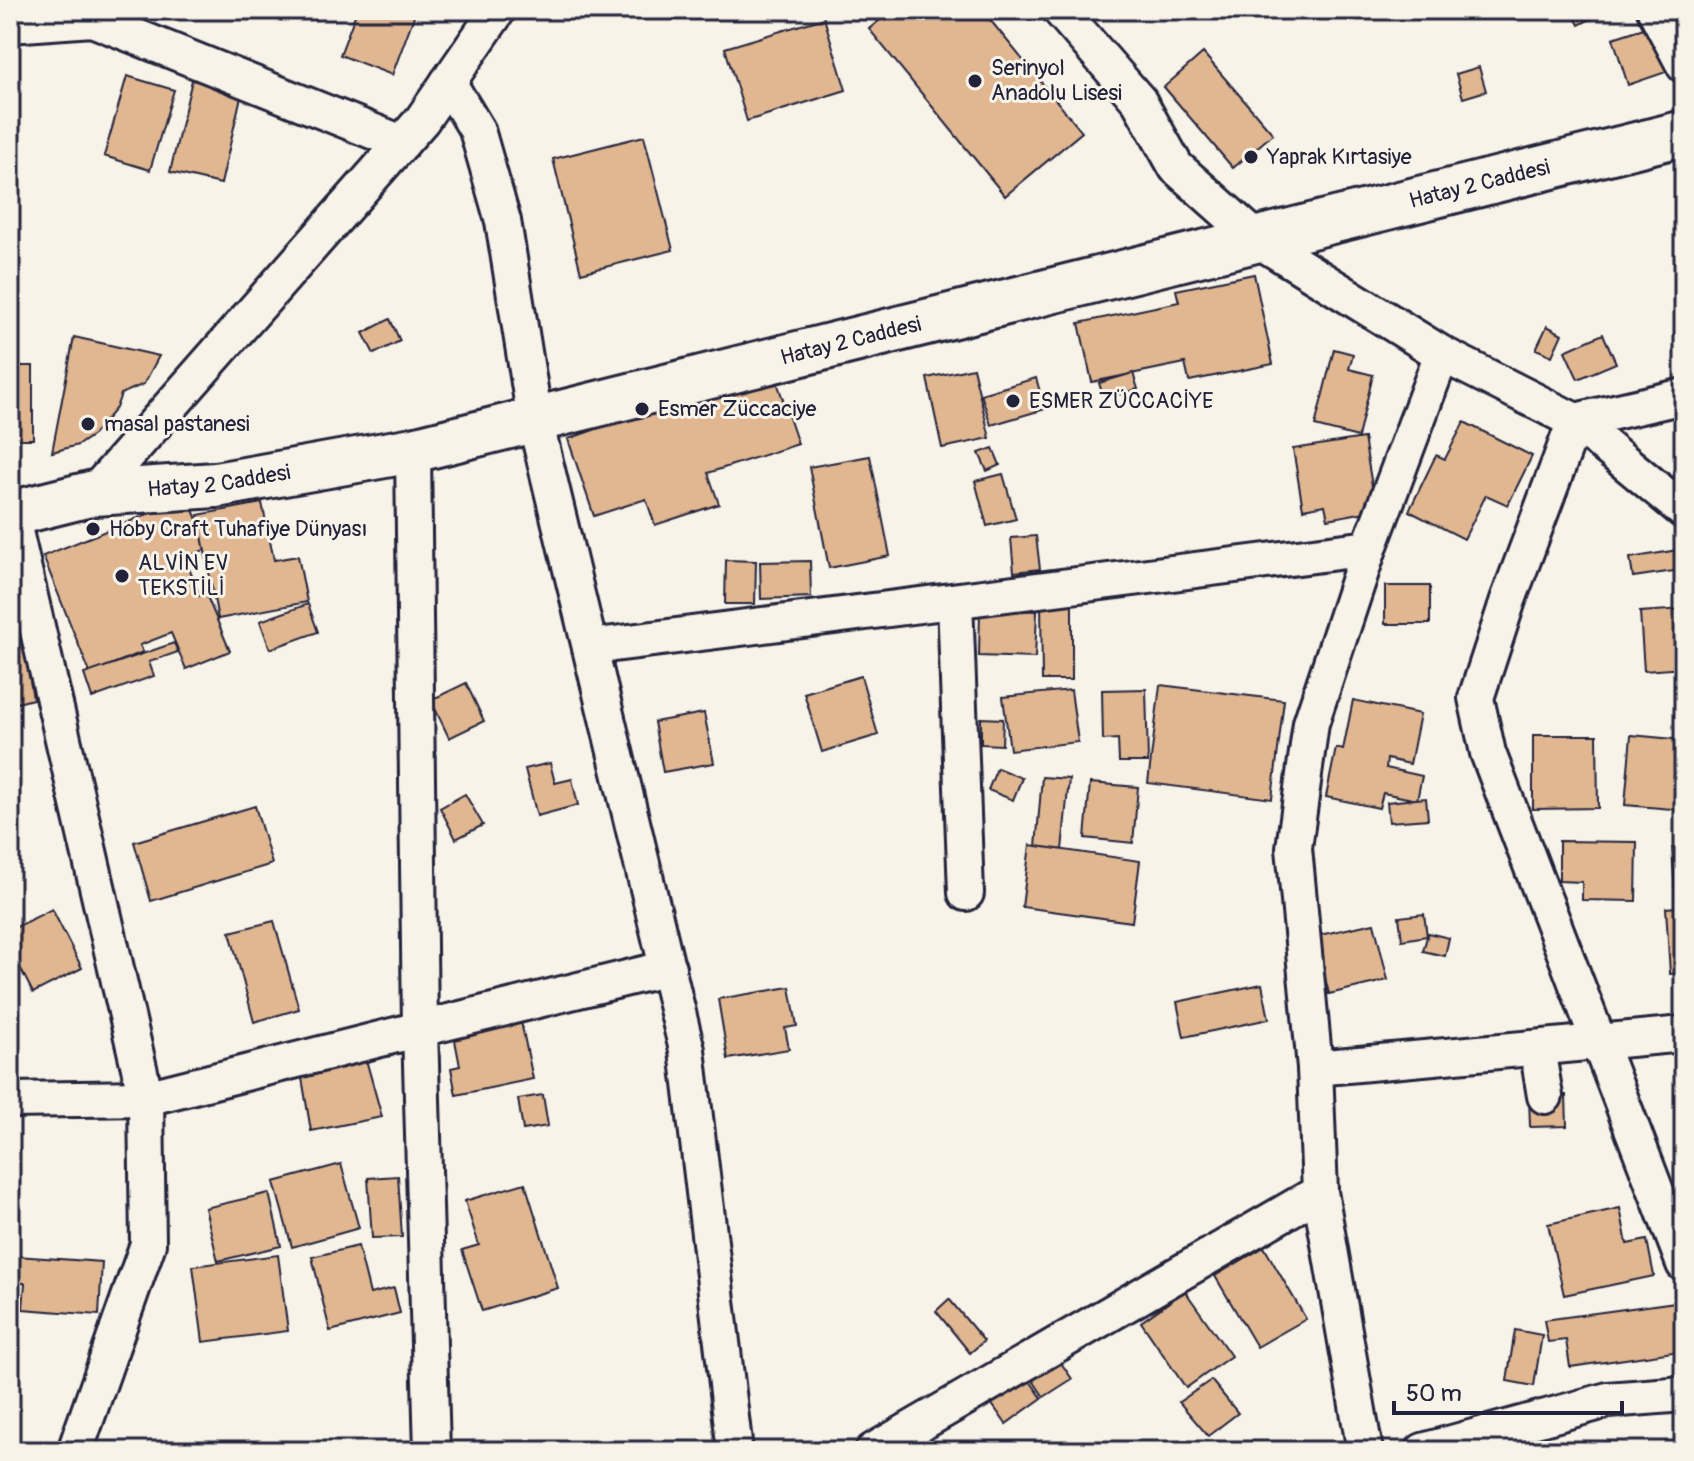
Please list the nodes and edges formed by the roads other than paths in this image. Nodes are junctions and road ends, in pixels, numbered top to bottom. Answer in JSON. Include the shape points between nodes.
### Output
{"nodes":[{"id":1,"x":498,"y":10,"type":"edge"},
{"id":2,"x":1060,"y":10,"type":"edge"},
{"id":3,"x":1655,"y":10,"type":"edge"},
{"id":4,"x":10,"y":25,"type":"edge"},
{"id":5,"x":1684,"y":65,"type":"edge"},
{"id":6,"x":448,"y":82,"type":"junction"},
{"id":7,"x":1684,"y":133,"type":"edge"},
{"id":8,"x":402,"y":143,"type":"junction"},
{"id":9,"x":1258,"y":240,"type":"junction"},
{"id":10,"x":1442,"y":354,"type":"junction"},
{"id":11,"x":1684,"y":396,"type":"edge"},
{"id":12,"x":535,"y":420,"type":"junction"},
{"id":13,"x":1575,"y":421,"type":"junction"},
{"id":14,"x":413,"y":450,"type":"junction"},
{"id":15,"x":94,"y":493,"type":"junction"},
{"id":16,"x":1684,"y":511,"type":"edge"},
{"id":17,"x":11,"y":514,"type":"edge"},
{"id":18,"x":1369,"y":548,"type":"junction"},
{"id":19,"x":955,"y":601,"type":"junction"},
{"id":20,"x":590,"y":647,"type":"junction"},
{"id":21,"x":966,"y":893,"type":"dead end"},
{"id":22,"x":668,"y":968,"type":"junction"},
{"id":23,"x":420,"y":1029,"type":"junction"},
{"id":24,"x":1684,"y":1034,"type":"edge"},
{"id":25,"x":1602,"y":1042,"type":"junction"},
{"id":26,"x":1537,"y":1048,"type":"junction"},
{"id":27,"x":1315,"y":1068,"type":"junction"},
{"id":28,"x":1545,"y":1096,"type":"dead end"},
{"id":29,"x":146,"y":1098,"type":"junction"},
{"id":30,"x":10,"y":1100,"type":"edge"},
{"id":31,"x":1320,"y":1192,"type":"junction"},
{"id":32,"x":1684,"y":1264,"type":"edge"},
{"id":33,"x":1684,"y":1394,"type":"edge"},
{"id":34,"x":737,"y":1450,"type":"edge"},
{"id":35,"x":75,"y":1451,"type":"edge"},
{"id":36,"x":432,"y":1451,"type":"edge"},
{"id":37,"x":873,"y":1451,"type":"edge"},
{"id":38,"x":1365,"y":1451,"type":"edge"},
{"id":39,"x":1423,"y":1451,"type":"edge"}],
"edges":[{"from":1,"to":6,"type":"street"},
{"from":2,"to":9,"type":"street","via":[[1139,101],[1176,167]]},
{"from":3,"to":5,"type":"street"},
{"from":4,"to":8,"type":"street","via":[[92,19]]},
{"from":6,"to":8,"type":"street"},
{"from":6,"to":12,"type":"street","via":[[477,130],[503,221]]},
{"from":7,"to":9,"type":"street","name":"Hatay 2 Caddesi"},
{"from":8,"to":15,"type":"street"},
{"from":9,"to":10,"type":"street"},
{"from":9,"to":12,"type":"street","name":"Hatay 2 Caddesi"},
{"from":10,"to":13,"type":"street"},
{"from":10,"to":18,"type":"street"},
{"from":11,"to":13,"type":"street"},
{"from":12,"to":14,"type":"street","name":"Hatay 2 Caddesi"},
{"from":12,"to":20,"type":"street"},
{"from":13,"to":16,"type":"street"},
{"from":13,"to":25,"type":"street","via":[[1476,698],[1488,753]]},
{"from":14,"to":15,"type":"street","name":"Hatay 2 Caddesi","via":[[216,485]]},
{"from":14,"to":23,"type":"street"},
{"from":15,"to":17,"type":"street","name":"Hatay 2 Caddesi"},
{"from":17,"to":29,"type":"street"},
{"from":18,"to":19,"type":"street"},
{"from":18,"to":27,"type":"street","via":[[1311,723],[1294,848]]},
{"from":19,"to":20,"type":"street"},
{"from":19,"to":21,"type":"street"},
{"from":20,"to":22,"type":"street"},
{"from":22,"to":23,"type":"street"},
{"from":22,"to":34,"type":"street","via":[[687,1050]]},
{"from":23,"to":29,"type":"street"},
{"from":23,"to":36,"type":"street"},
{"from":24,"to":25,"type":"street"},
{"from":25,"to":26,"type":"street"},
{"from":25,"to":32,"type":"street"},
{"from":26,"to":27,"type":"street"},
{"from":26,"to":28,"type":"street"},
{"from":27,"to":31,"type":"street"},
{"from":29,"to":30,"type":"street"},
{"from":29,"to":35,"type":"street","via":[[148,1244]]},
{"from":31,"to":37,"type":"street"},
{"from":31,"to":38,"type":"street"},
{"from":33,"to":39,"type":"street","via":[[1608,1400]]}]}
